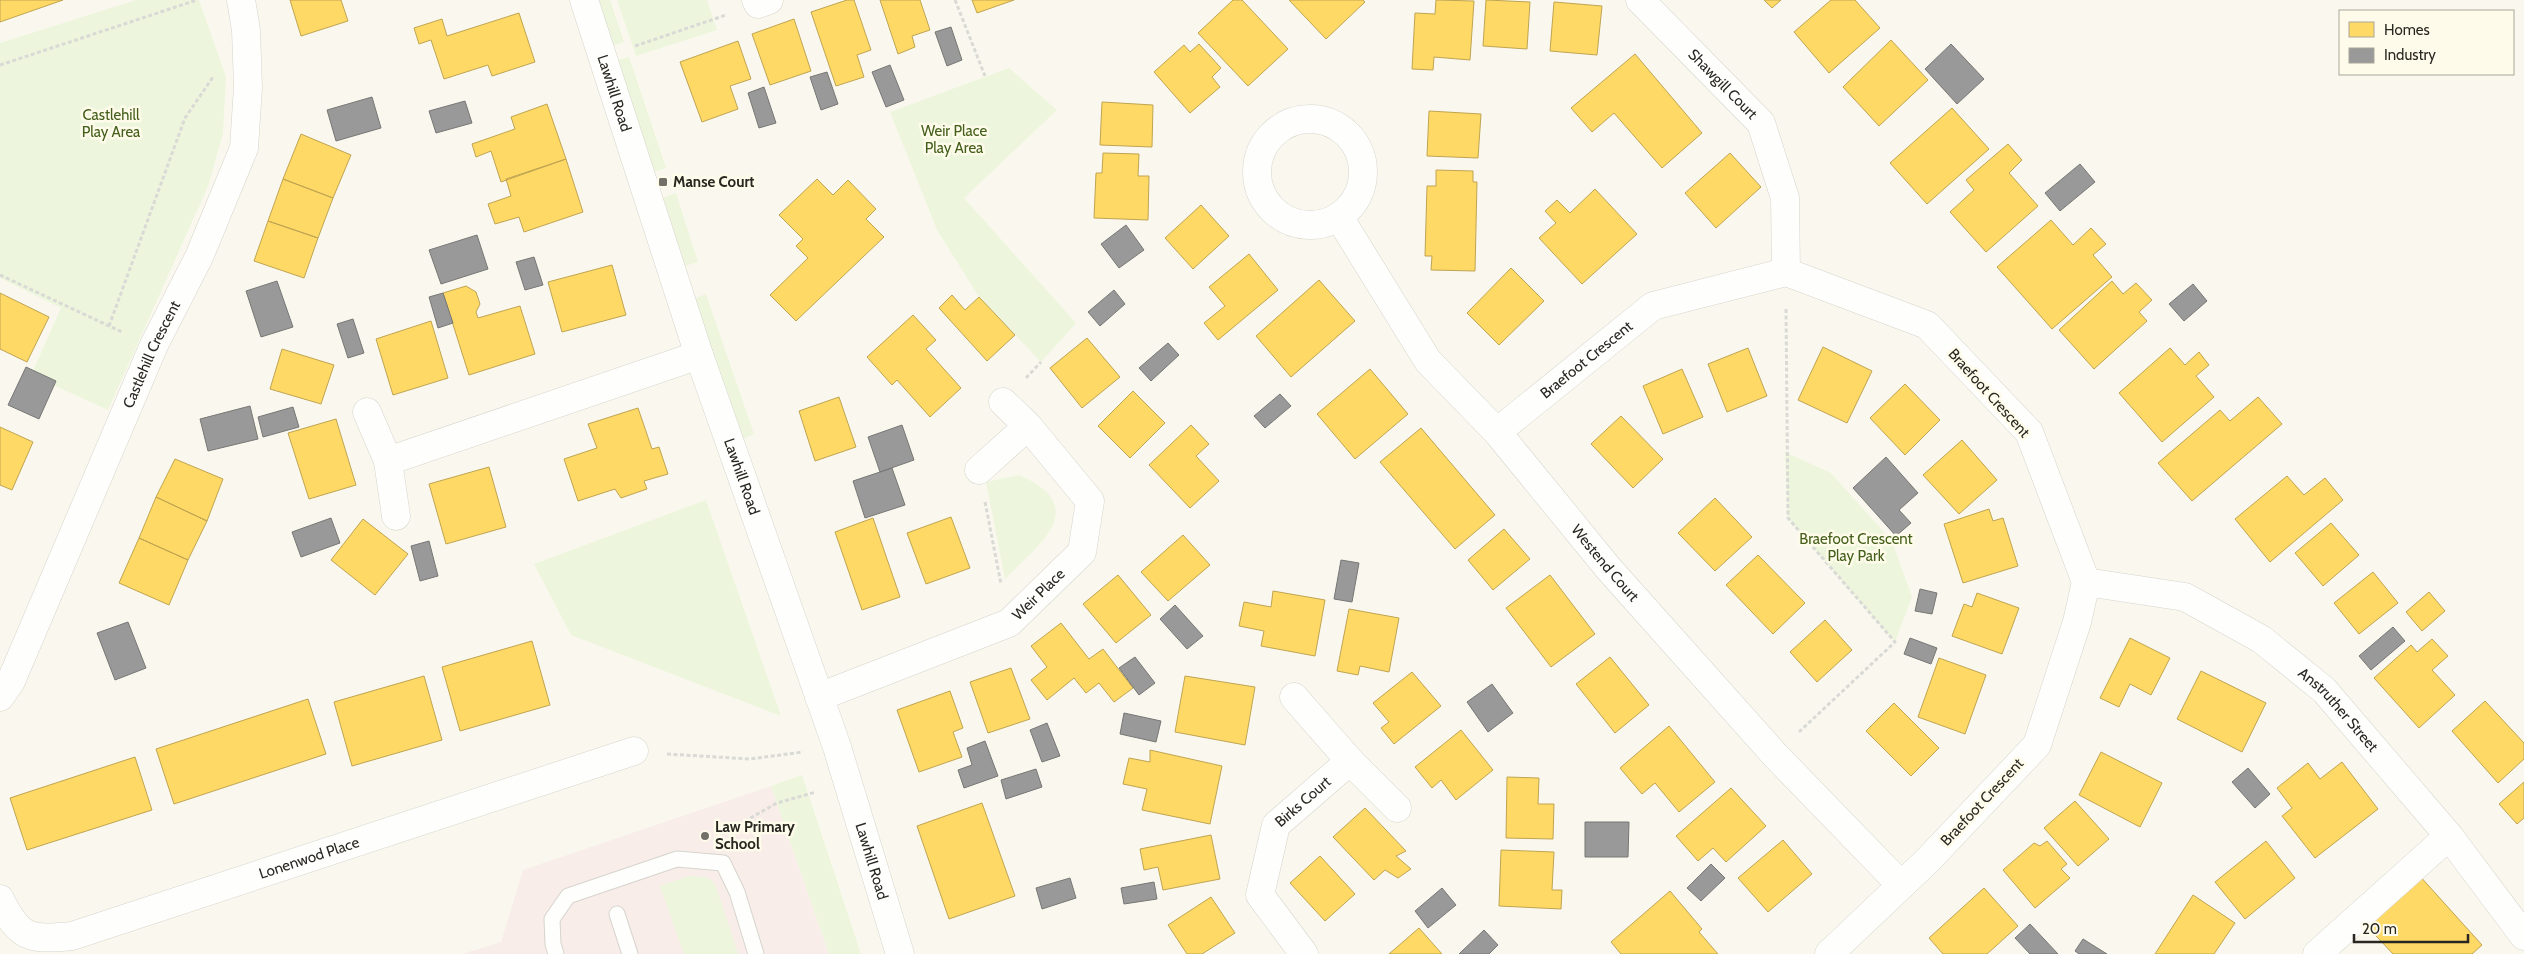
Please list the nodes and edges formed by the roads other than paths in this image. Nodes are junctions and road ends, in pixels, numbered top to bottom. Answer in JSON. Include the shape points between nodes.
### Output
{"nodes":[{"id":1,"x":241,"y":0,"type":"edge"},
{"id":2,"x":584,"y":0,"type":"edge"},
{"id":3,"x":1640,"y":0,"type":"edge"},
{"id":4,"x":1339,"y":217,"type":"dead end"},
{"id":5,"x":1786,"y":272,"type":"junction"},
{"id":6,"x":699,"y":355,"type":"junction"},
{"id":7,"x":1003,"y":402,"type":"dead end"},
{"id":8,"x":367,"y":412,"type":"dead end"},
{"id":9,"x":1028,"y":426,"type":"junction"},
{"id":10,"x":1497,"y":432,"type":"junction"},
{"id":11,"x":388,"y":461,"type":"junction"},
{"id":12,"x":979,"y":470,"type":"road end"},
{"id":13,"x":396,"y":516,"type":"dead end"},
{"id":14,"x":2086,"y":582,"type":"junction"},
{"id":15,"x":0,"y":697,"type":"edge"},
{"id":16,"x":819,"y":697,"type":"junction"},
{"id":17,"x":1294,"y":697,"type":"dead end"},
{"id":18,"x":634,"y":751,"type":"road end"},
{"id":19,"x":1350,"y":761,"type":"junction"},
{"id":20,"x":1398,"y":808,"type":"dead end"},
{"id":21,"x":2449,"y":836,"type":"junction"},
{"id":22,"x":1901,"y":885,"type":"junction"},
{"id":23,"x":0,"y":899,"type":"edge"},
{"id":24,"x":617,"y":914,"type":"dead end"},
{"id":25,"x":2524,"y":936,"type":"edge"},
{"id":26,"x":556,"y":954,"type":"edge"},
{"id":27,"x":630,"y":954,"type":"edge"},
{"id":28,"x":756,"y":954,"type":"edge"},
{"id":29,"x":900,"y":954,"type":"edge"},
{"id":30,"x":1304,"y":954,"type":"edge"},
{"id":31,"x":1829,"y":954,"type":"edge"},
{"id":32,"x":2317,"y":954,"type":"edge"}],
"edges":[{"from":1,"to":15,"type":"street","name":"Castlehill Crescent","via":[[246,30],[248,87],[244,148],[199,257],[154,345],[11,681]]},
{"from":2,"to":6,"type":"street","name":"Lawhill Road"},
{"from":3,"to":5,"type":"street","name":"Shawgill Court","via":[[1761,123],[1785,198]]},
{"from":4,"to":10,"type":"street","name":"Westend Court","via":[[1428,361]]},
{"from":5,"to":10,"type":"street","name":"Braefoot Crescent","via":[[1653,306]]},
{"from":5,"to":14,"type":"street","name":"Braefoot Crescent","via":[[1928,325],[2029,432]]},
{"from":6,"to":11,"type":"street"},
{"from":6,"to":16,"type":"street","name":"Lawhill Road"},
{"from":7,"to":9,"type":"street","name":"Weir Place"},
{"from":8,"to":11,"type":"street"},
{"from":9,"to":12,"type":"street"},
{"from":9,"to":16,"type":"street","name":"Weir Place","via":[[1090,501],[1082,552],[1009,622]]},
{"from":10,"to":22,"type":"street","name":"Westend Court","via":[[1609,569],[1775,755]]},
{"from":11,"to":13,"type":"street"},
{"from":14,"to":21,"type":"street","name":"Anstruther Street","via":[[2185,597],[2261,639],[2324,690]]},
{"from":14,"to":22,"type":"street","name":"Braefoot Crescent","via":[[2077,622],[2036,745]]},
{"from":16,"to":29,"type":"street","name":"Lawhill Road"},
{"from":17,"to":19,"type":"street"},
{"from":18,"to":23,"type":"street","name":"Lonenwod Place","via":[[72,936],[41,939],[20,931]]},
{"from":19,"to":20,"type":"street"},
{"from":19,"to":30,"type":"street","name":"Birks Court","via":[[1276,825],[1260,895]]},
{"from":21,"to":25,"type":"street","name":"Anstruther Street"},
{"from":21,"to":32,"type":"street"},
{"from":22,"to":31,"type":"street","name":"Braefoot Crescent"},
{"from":24,"to":27,"type":"lane"},
{"from":26,"to":28,"type":"lane","via":[[552,919],[568,896],[677,859],[722,863],[737,892]]}]}
